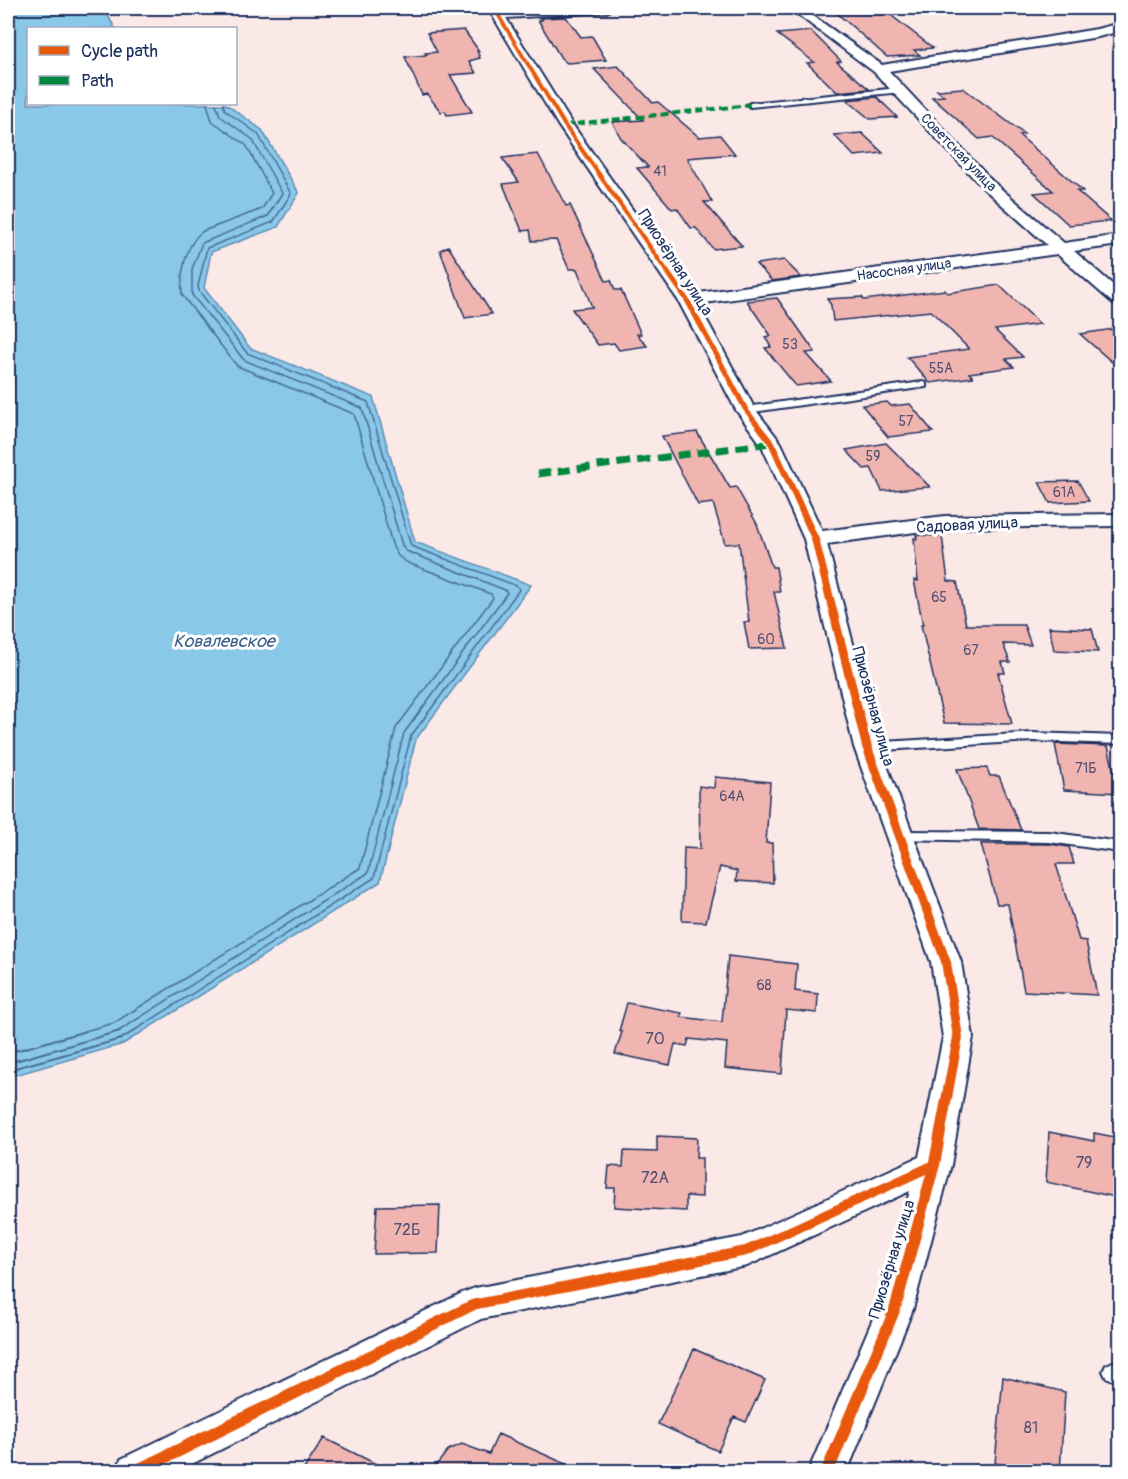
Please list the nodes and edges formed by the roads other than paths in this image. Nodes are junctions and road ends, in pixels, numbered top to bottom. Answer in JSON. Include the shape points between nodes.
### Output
{"nodes":[{"id":1,"x":607,"y":8,"type":"edge"},
{"id":2,"x":795,"y":8,"type":"edge"},
{"id":3,"x":496,"y":11,"type":"edge"},
{"id":4,"x":1118,"y":29,"type":"edge"},
{"id":5,"x":879,"y":69,"type":"junction"},
{"id":6,"x":899,"y":90,"type":"junction"},
{"id":7,"x":750,"y":105,"type":"dead end"},
{"id":8,"x":1120,"y":240,"type":"edge"},
{"id":9,"x":1061,"y":247,"type":"junction"},
{"id":10,"x":687,"y":300,"type":"junction"},
{"id":11,"x":1120,"y":300,"type":"edge"},
{"id":12,"x":922,"y":386,"type":"dead end"},
{"id":13,"x":746,"y":410,"type":"junction"},
{"id":14,"x":1120,"y":520,"type":"edge"},
{"id":15,"x":815,"y":539,"type":"junction"},
{"id":16,"x":1120,"y":740,"type":"edge"},
{"id":17,"x":867,"y":747,"type":"junction"},
{"id":18,"x":900,"y":836,"type":"junction"},
{"id":19,"x":1120,"y":847,"type":"edge"},
{"id":20,"x":934,"y":1165,"type":"junction"},
{"id":21,"x":135,"y":1472,"type":"edge"},
{"id":22,"x":826,"y":1472,"type":"edge"}],
"edges":[{"from":1,"to":3,"type":"street"},
{"from":2,"to":5,"type":"street","name":"Советская улица"},
{"from":3,"to":10,"type":"street","name":"Приозёрная улица","via":[[565,124]]},
{"from":4,"to":5,"type":"street"},
{"from":5,"to":6,"type":"street","name":"Советская улица"},
{"from":6,"to":7,"type":"lane"},
{"from":6,"to":9,"type":"street","name":"Советская улица","via":[[987,184]]},
{"from":8,"to":9,"type":"street","name":"Насосная улица"},
{"from":9,"to":10,"type":"street","name":"Насосная улица"},
{"from":9,"to":11,"type":"street","name":"Советская улица"},
{"from":10,"to":13,"type":"street","name":"Приозёрная улица"},
{"from":12,"to":13,"type":"lane"},
{"from":13,"to":15,"type":"street","name":"Приозёрная улица","via":[[771,443]]},
{"from":14,"to":15,"type":"street","name":"Садовая улица","via":[[945,522]]},
{"from":15,"to":17,"type":"street","name":"Приозёрная улица"},
{"from":16,"to":17,"type":"lane","via":[[1032,737]]},
{"from":17,"to":18,"type":"street","name":"Приозёрная улица"},
{"from":18,"to":19,"type":"lane","via":[[1049,837]]},
{"from":18,"to":20,"type":"street","name":"Приозёрная улица","via":[[946,962],[958,1037]]},
{"from":20,"to":21,"type":"street","via":[[747,1251],[475,1304]]},
{"from":20,"to":22,"type":"street","name":"Приозёрная улица","via":[[895,1309]]}]}
